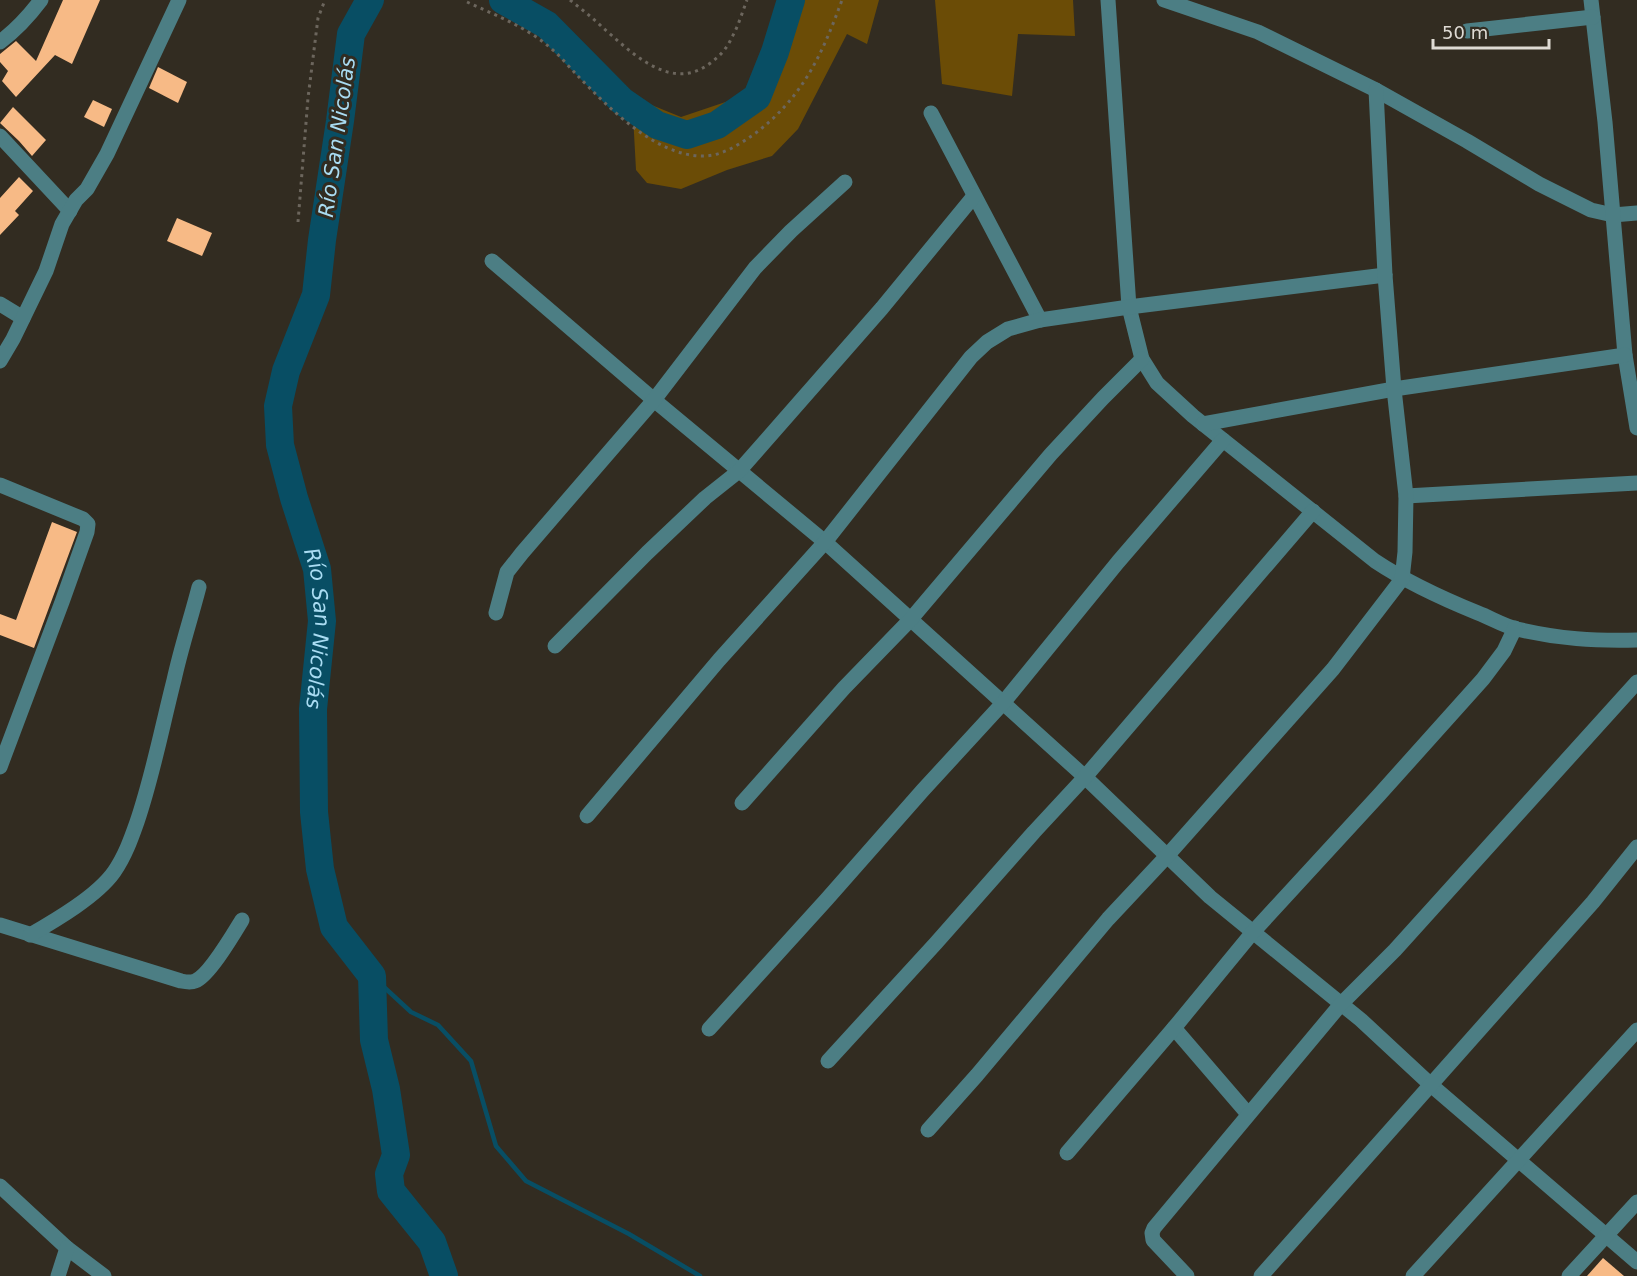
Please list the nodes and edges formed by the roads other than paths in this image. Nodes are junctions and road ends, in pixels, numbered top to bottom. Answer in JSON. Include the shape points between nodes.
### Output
{"nodes":[{"id":1,"x":41,"y":0,"type":"edge"},
{"id":2,"x":179,"y":0,"type":"edge"},
{"id":3,"x":1108,"y":0,"type":"edge"},
{"id":4,"x":1164,"y":0,"type":"edge"},
{"id":5,"x":1591,"y":0,"type":"edge"},
{"id":6,"x":1593,"y":17,"type":"junction"},
{"id":7,"x":1467,"y":31,"type":"dead end"},
{"id":8,"x":0,"y":42,"type":"edge"},
{"id":9,"x":1376,"y":90,"type":"junction"},
{"id":10,"x":931,"y":113,"type":"dead end"},
{"id":11,"x":0,"y":136,"type":"edge"},
{"id":12,"x":845,"y":182,"type":"dead end"},
{"id":13,"x":974,"y":196,"type":"junction"},
{"id":14,"x":69,"y":211,"type":"junction"},
{"id":15,"x":1637,"y":213,"type":"edge"},
{"id":16,"x":1613,"y":215,"type":"junction"},
{"id":17,"x":492,"y":261,"type":"dead end"},
{"id":18,"x":1385,"y":275,"type":"junction"},
{"id":19,"x":0,"y":304,"type":"edge"},
{"id":20,"x":1129,"y":307,"type":"junction"},
{"id":21,"x":23,"y":318,"type":"junction"},
{"id":22,"x":1040,"y":320,"type":"junction"},
{"id":23,"x":1625,"y":355,"type":"junction"},
{"id":24,"x":1142,"y":359,"type":"junction"},
{"id":25,"x":0,"y":362,"type":"edge"},
{"id":26,"x":1394,"y":389,"type":"junction"},
{"id":27,"x":654,"y":400,"type":"junction"},
{"id":28,"x":1203,"y":424,"type":"junction"},
{"id":29,"x":1637,"y":428,"type":"edge"},
{"id":30,"x":1223,"y":440,"type":"junction"},
{"id":31,"x":739,"y":471,"type":"junction"},
{"id":32,"x":1637,"y":483,"type":"edge"},
{"id":33,"x":0,"y":485,"type":"edge"},
{"id":34,"x":1406,"y":496,"type":"junction"},
{"id":35,"x":1313,"y":511,"type":"junction"},
{"id":36,"x":825,"y":542,"type":"junction"},
{"id":37,"x":1402,"y":579,"type":"junction"},
{"id":38,"x":200,"y":587,"type":"dead end"},
{"id":39,"x":496,"y":613,"type":"dead end"},
{"id":40,"x":911,"y":619,"type":"junction"},
{"id":41,"x":1515,"y":628,"type":"junction"},
{"id":42,"x":1637,"y":640,"type":"edge"},
{"id":43,"x":555,"y":646,"type":"dead end"},
{"id":44,"x":1637,"y":681,"type":"edge"},
{"id":45,"x":1003,"y":703,"type":"junction"},
{"id":46,"x":0,"y":766,"type":"edge"},
{"id":47,"x":1085,"y":777,"type":"junction"},
{"id":48,"x":742,"y":803,"type":"dead end"},
{"id":49,"x":587,"y":816,"type":"dead end"},
{"id":50,"x":1637,"y":847,"type":"edge"},
{"id":51,"x":1167,"y":856,"type":"junction"},
{"id":52,"x":242,"y":920,"type":"dead end"},
{"id":53,"x":0,"y":924,"type":"edge"},
{"id":54,"x":1253,"y":932,"type":"junction"},
{"id":55,"x":30,"y":935,"type":"junction"},
{"id":56,"x":1341,"y":1004,"type":"junction"},
{"id":57,"x":1174,"y":1028,"type":"junction"},
{"id":58,"x":709,"y":1029,"type":"dead end"},
{"id":59,"x":1637,"y":1030,"type":"edge"},
{"id":60,"x":828,"y":1061,"type":"dead end"},
{"id":61,"x":1431,"y":1085,"type":"junction"},
{"id":62,"x":1248,"y":1114,"type":"junction"},
{"id":63,"x":928,"y":1130,"type":"dead end"},
{"id":64,"x":1067,"y":1153,"type":"dead end"},
{"id":65,"x":1519,"y":1161,"type":"junction"},
{"id":66,"x":0,"y":1186,"type":"edge"},
{"id":67,"x":1637,"y":1202,"type":"edge"},
{"id":68,"x":1607,"y":1235,"type":"junction"},
{"id":69,"x":67,"y":1248,"type":"junction"},
{"id":70,"x":1637,"y":1262,"type":"edge"},
{"id":71,"x":58,"y":1276,"type":"edge"},
{"id":72,"x":104,"y":1276,"type":"edge"},
{"id":73,"x":1187,"y":1276,"type":"edge"},
{"id":74,"x":1261,"y":1276,"type":"edge"},
{"id":75,"x":1413,"y":1276,"type":"edge"},
{"id":76,"x":1569,"y":1276,"type":"edge"}],
"edges":[{"from":1,"to":8,"type":"street"},
{"from":2,"to":14,"type":"street","via":[[107,154]]},
{"from":3,"to":20,"type":"street"},
{"from":4,"to":9,"type":"street","via":[[1258,32]]},
{"from":5,"to":6,"type":"street"},
{"from":6,"to":7,"type":"street"},
{"from":6,"to":16,"type":"street"},
{"from":9,"to":16,"type":"street","via":[[1539,184],[1591,210]]},
{"from":9,"to":18,"type":"street"},
{"from":10,"to":13,"type":"street"},
{"from":11,"to":14,"type":"street"},
{"from":12,"to":27,"type":"street","via":[[755,268]]},
{"from":13,"to":22,"type":"street"},
{"from":13,"to":31,"type":"street"},
{"from":14,"to":21,"type":"street"},
{"from":15,"to":16,"type":"street"},
{"from":16,"to":23,"type":"street"},
{"from":17,"to":27,"type":"street"},
{"from":18,"to":20,"type":"street"},
{"from":18,"to":26,"type":"street"},
{"from":19,"to":21,"type":"street"},
{"from":20,"to":22,"type":"street"},
{"from":20,"to":24,"type":"street"},
{"from":21,"to":25,"type":"street"},
{"from":22,"to":36,"type":"street","via":[[1008,329],[971,357]]},
{"from":23,"to":26,"type":"street"},
{"from":23,"to":29,"type":"street"},
{"from":24,"to":28,"type":"street","via":[[1157,383]]},
{"from":24,"to":40,"type":"street","via":[[1051,454]]},
{"from":26,"to":28,"type":"street"},
{"from":26,"to":34,"type":"street"},
{"from":27,"to":31,"type":"street"},
{"from":27,"to":39,"type":"street","via":[[507,572]]},
{"from":28,"to":30,"type":"street"},
{"from":30,"to":35,"type":"street"},
{"from":30,"to":45,"type":"street"},
{"from":31,"to":36,"type":"street"},
{"from":31,"to":43,"type":"street","via":[[647,553]]},
{"from":32,"to":34,"type":"street"},
{"from":33,"to":46,"type":"street","via":[[88,524]]},
{"from":34,"to":37,"type":"street"},
{"from":35,"to":37,"type":"street"},
{"from":35,"to":47,"type":"street"},
{"from":36,"to":40,"type":"street"},
{"from":36,"to":49,"type":"street"},
{"from":37,"to":41,"type":"street"},
{"from":37,"to":51,"type":"street","via":[[1333,669]]},
{"from":38,"to":55,"type":"street","via":[[157,755],[128,849],[98,888]]},
{"from":40,"to":45,"type":"street"},
{"from":40,"to":48,"type":"street"},
{"from":41,"to":42,"type":"street","via":[[1561,638]]},
{"from":41,"to":54,"type":"street","via":[[1504,651],[1483,678]]},
{"from":44,"to":56,"type":"street","via":[[1395,950]]},
{"from":45,"to":47,"type":"street"},
{"from":45,"to":58,"type":"street"},
{"from":47,"to":51,"type":"street"},
{"from":47,"to":60,"type":"street"},
{"from":50,"to":61,"type":"street"},
{"from":51,"to":54,"type":"street"},
{"from":51,"to":63,"type":"street","via":[[1108,919]]},
{"from":52,"to":55,"type":"street","via":[[218,959],[193,982]]},
{"from":53,"to":55,"type":"street"},
{"from":54,"to":56,"type":"street"},
{"from":54,"to":57,"type":"street"},
{"from":56,"to":61,"type":"street"},
{"from":56,"to":62,"type":"street"},
{"from":57,"to":62,"type":"street"},
{"from":57,"to":64,"type":"street"},
{"from":59,"to":65,"type":"street"},
{"from":61,"to":65,"type":"street"},
{"from":61,"to":74,"type":"street"},
{"from":62,"to":73,"type":"street","via":[[1152,1233]]},
{"from":65,"to":68,"type":"street"},
{"from":65,"to":75,"type":"street"},
{"from":66,"to":69,"type":"street"},
{"from":67,"to":68,"type":"street"},
{"from":68,"to":70,"type":"street"},
{"from":68,"to":76,"type":"street"},
{"from":69,"to":71,"type":"street"},
{"from":69,"to":72,"type":"street"}]}
